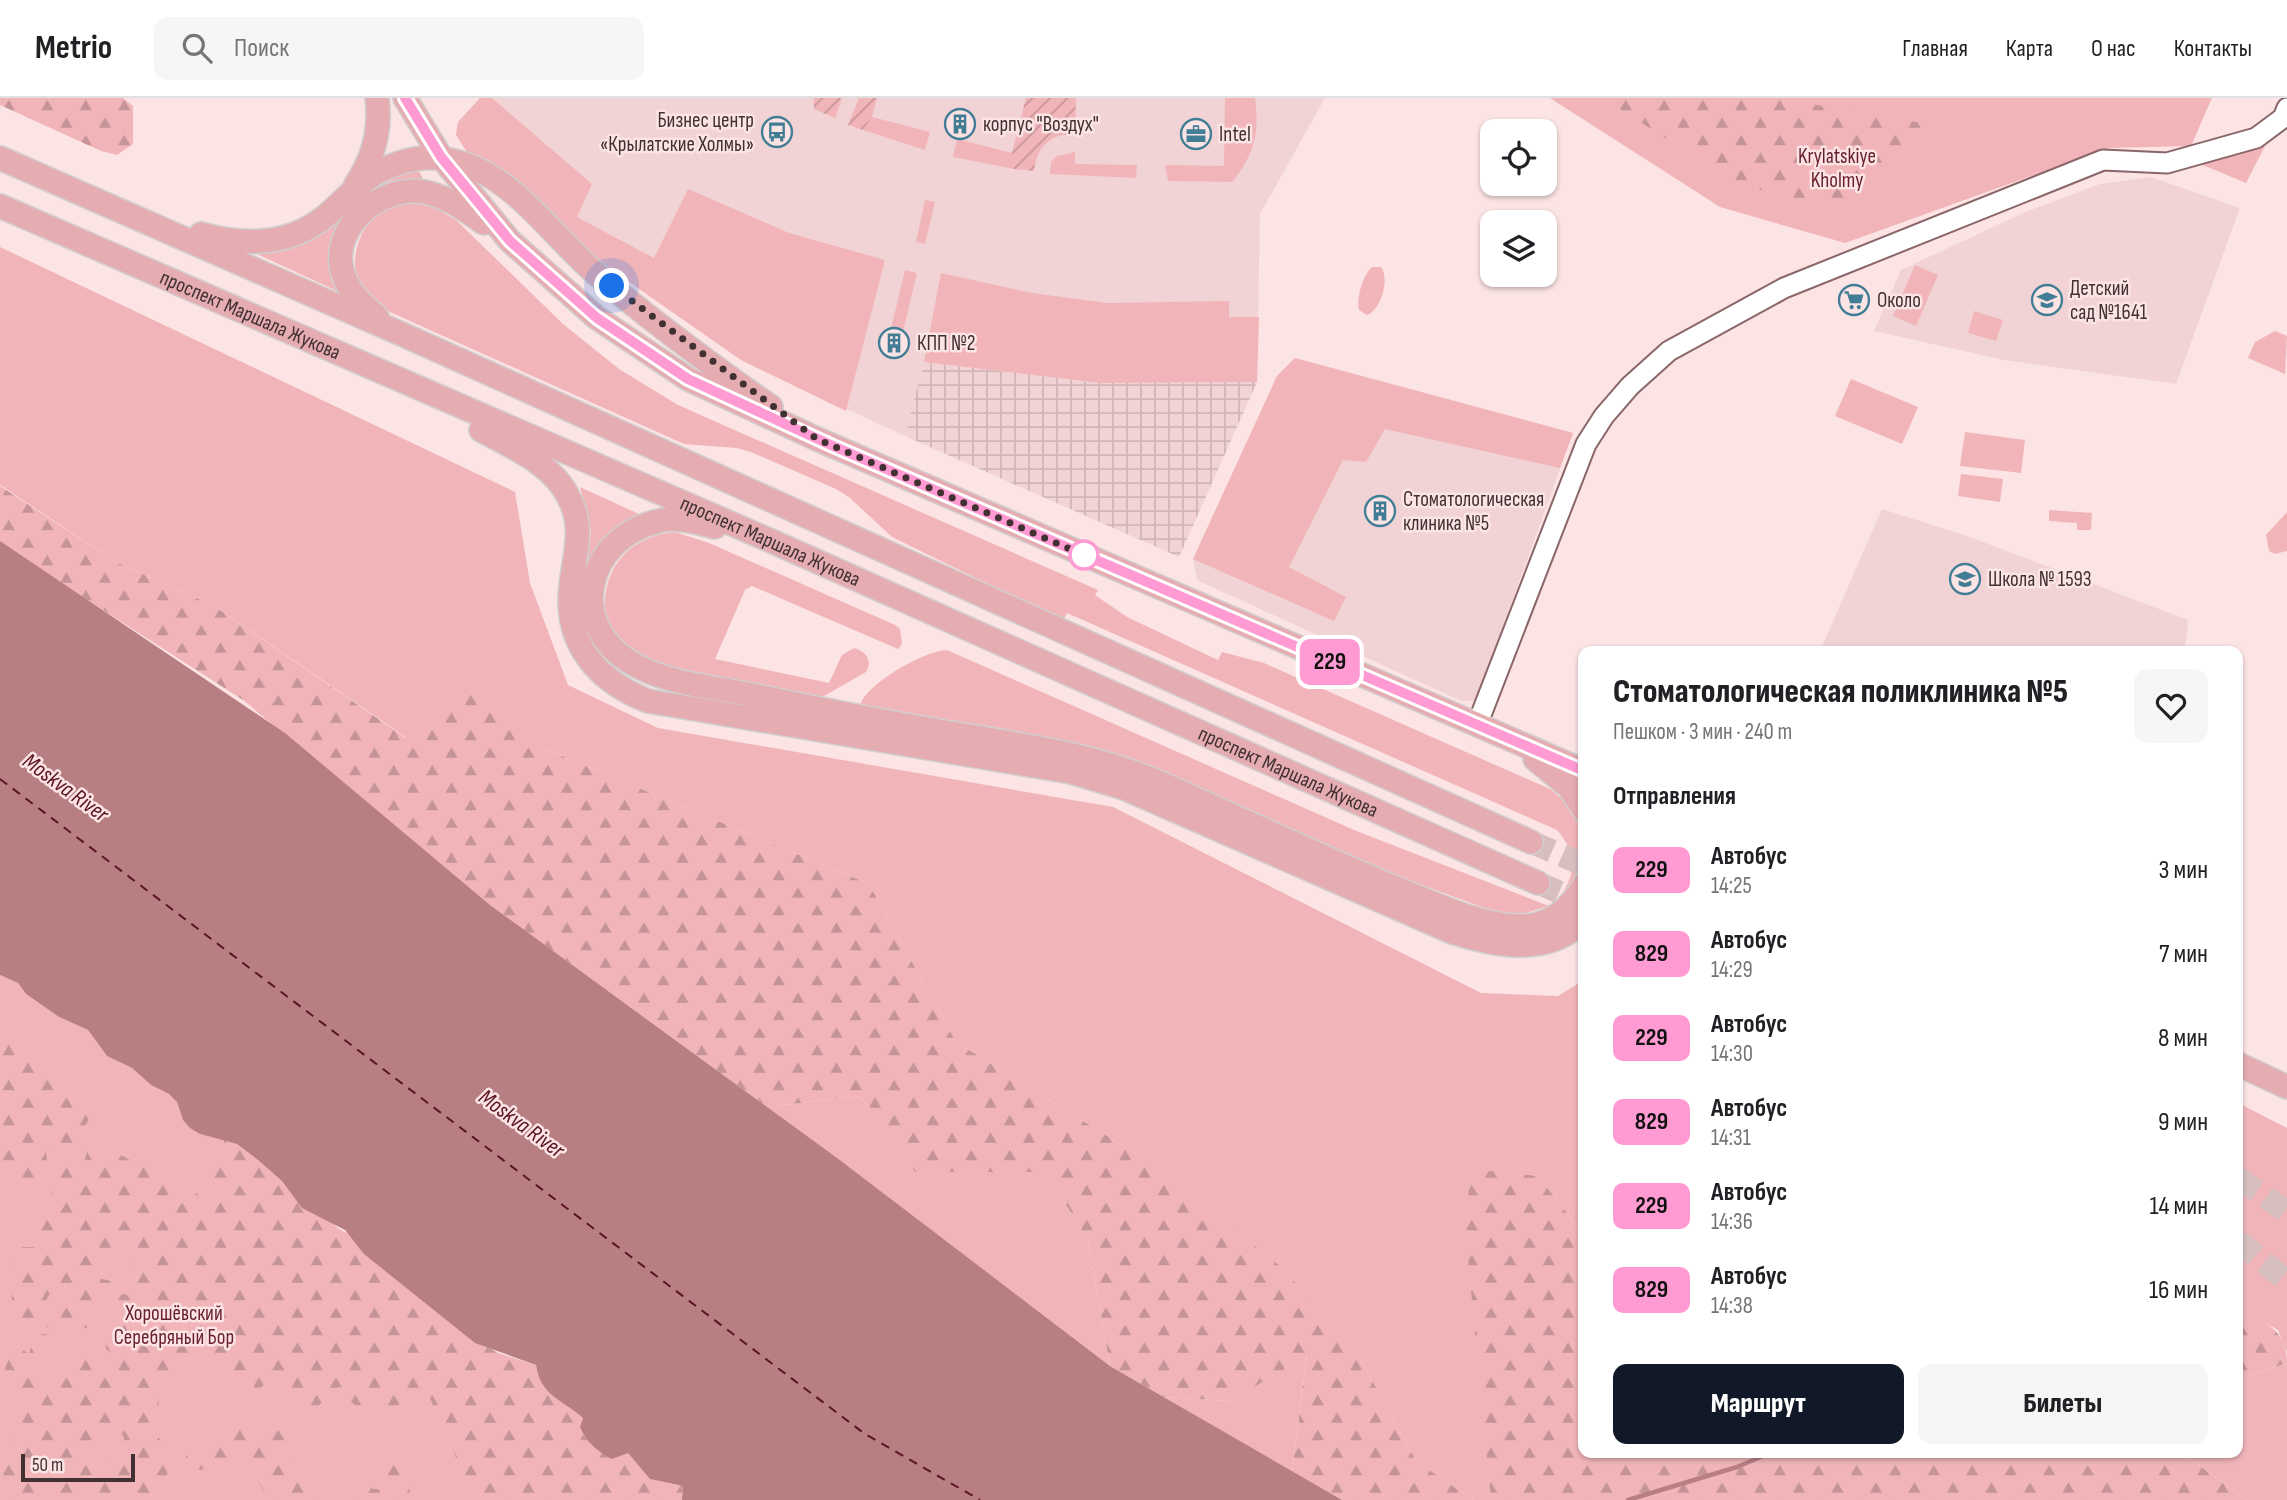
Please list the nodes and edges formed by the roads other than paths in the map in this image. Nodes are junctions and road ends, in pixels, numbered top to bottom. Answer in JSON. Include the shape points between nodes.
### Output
{"nodes":[{"id":1,"x":377,"y":98,"type":"edge"},
{"id":2,"x":405,"y":98,"type":"edge"},
{"id":3,"x":2287,"y":108,"type":"edge"},
{"id":4,"x":441,"y":157,"type":"junction"},
{"id":5,"x":0,"y":158,"type":"edge"},
{"id":6,"x":351,"y":192,"type":"junction"},
{"id":7,"x":0,"y":206,"type":"edge"},
{"id":8,"x":141,"y":218,"type":"junction"},
{"id":9,"x":510,"y":241,"type":"junction"},
{"id":10,"x":406,"y":336,"type":"junction"},
{"id":11,"x":397,"y":381,"type":"junction"},
{"id":12,"x":817,"y":439,"type":"junction"},
{"id":13,"x":769,"y":540,"type":"junction"},
{"id":14,"x":1477,"y":725,"type":"junction"},
{"id":15,"x":1508,"y":738,"type":"junction"},
{"id":16,"x":1578,"y":768,"type":"edge"},
{"id":17,"x":1578,"y":801,"type":"edge"},
{"id":18,"x":1531,"y":842,"type":"tunnel mouth"},
{"id":19,"x":1538,"y":883,"type":"tunnel mouth"},
{"id":20,"x":1578,"y":892,"type":"edge"},
{"id":21,"x":1578,"y":925,"type":"edge"},
{"id":22,"x":2243,"y":1066,"type":"edge"},
{"id":23,"x":2287,"y":1087,"type":"edge"}],
"edges":[{"from":1,"to":6,"type":"main road","via":[[379,120],[370,160]]},
{"from":2,"to":4,"type":"main road"},
{"from":3,"to":14,"type":"street","via":[[2283,118],[2256,138],[2167,163],[2103,160],[1805,279],[1668,351],[1630,386],[1586,444]]},
{"from":4,"to":6,"type":"main road","via":[[405,160],[368,177]]},
{"from":4,"to":9,"type":"main road"},
{"from":4,"to":12,"type":"main road","via":[[470,166],[506,186],[595,273]]},
{"from":5,"to":8,"type":"main road","name":"проспект Маршала Жукова"},
{"from":6,"to":8,"type":"main road","via":[[308,227],[267,242],[224,240]]},
{"from":7,"to":11,"type":"main road","name":"проспект Маршала Жукова"},
{"from":8,"to":10,"type":"main road","name":"проспект Маршала Жукова"},
{"from":9,"to":10,"type":"main road","via":[[466,210],[429,193],[401,192],[371,203],[345,240],[342,272],[358,299]]},
{"from":9,"to":12,"type":"main road","via":[[579,303],[651,356],[709,390]]},
{"from":10,"to":18,"type":"main road","name":"проспект Маршала Жукова"},
{"from":11,"to":13,"type":"main road","name":"проспект Маршала Жукова"},
{"from":11,"to":21,"type":"main road","via":[[534,460],[570,498],[579,540],[569,603],[575,637],[601,675],[621,690],[648,701],[1071,772],[1124,788],[1483,942],[1508,946],[1547,942]]},
{"from":12,"to":14,"type":"main road"},
{"from":13,"to":19,"type":"main road","name":"проспект Маршала Жукова"},
{"from":13,"to":20,"type":"main road","via":[[677,519],[625,535],[610,547],[591,584],[590,608],[599,631],[614,650],[659,675],[1114,765],[1422,898],[1501,925],[1527,926],[1548,920]]},
{"from":14,"to":15,"type":"main road"},
{"from":15,"to":16,"type":"main road"},
{"from":15,"to":17,"type":"main road","via":[[1569,787]]},
{"from":22,"to":23,"type":"main road"}]}
